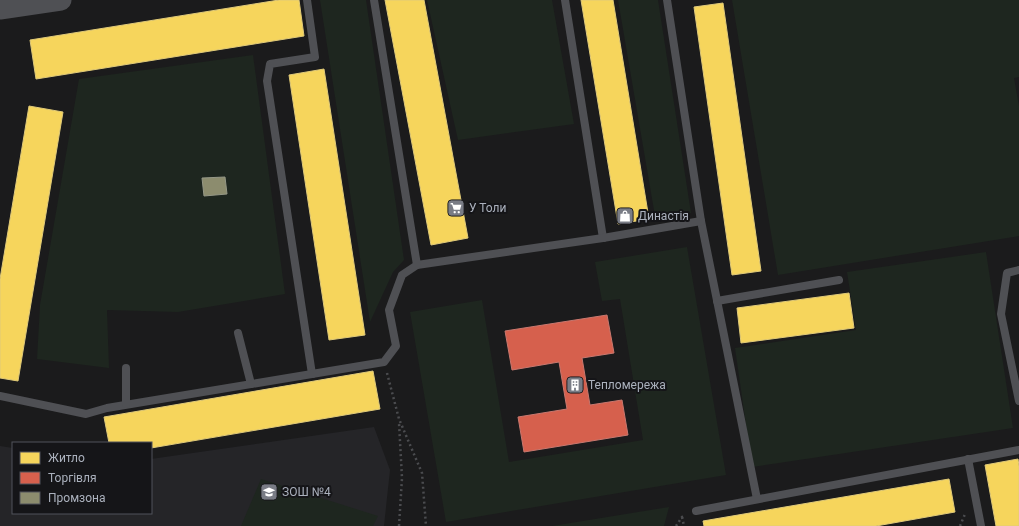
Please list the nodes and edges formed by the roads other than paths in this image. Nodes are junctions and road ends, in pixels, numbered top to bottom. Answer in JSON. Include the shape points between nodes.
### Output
{"nodes":[{"id":1,"x":62,"y":0,"type":"edge"},
{"id":2,"x":307,"y":0,"type":"edge"},
{"id":3,"x":374,"y":0,"type":"edge"},
{"id":4,"x":565,"y":0,"type":"edge"},
{"id":5,"x":667,"y":0,"type":"edge"},
{"id":6,"x":0,"y":10,"type":"edge"},
{"id":7,"x":701,"y":221,"type":"junction"},
{"id":8,"x":603,"y":238,"type":"junction"},
{"id":9,"x":417,"y":265,"type":"junction"},
{"id":10,"x":1019,"y":270,"type":"edge"},
{"id":11,"x":838,"y":280,"type":"dead end"},
{"id":12,"x":717,"y":301,"type":"junction"},
{"id":13,"x":238,"y":333,"type":"dead end"},
{"id":14,"x":126,"y":368,"type":"dead end"},
{"id":15,"x":312,"y":374,"type":"junction"},
{"id":16,"x":251,"y":384,"type":"junction"},
{"id":17,"x":0,"y":396,"type":"edge"},
{"id":18,"x":1019,"y":401,"type":"edge"},
{"id":19,"x":126,"y":404,"type":"junction"},
{"id":20,"x":1019,"y":450,"type":"edge"},
{"id":21,"x":968,"y":459,"type":"junction"},
{"id":22,"x":757,"y":499,"type":"junction"},
{"id":23,"x":696,"y":511,"type":"dead end"},
{"id":24,"x":981,"y":526,"type":"edge"}],
"edges":[{"from":1,"to":6,"type":"street"},
{"from":2,"to":15,"type":"lane","via":[[315,58],[270,64],[268,81]]},
{"from":3,"to":9,"type":"lane"},
{"from":4,"to":8,"type":"lane"},
{"from":5,"to":7,"type":"lane"},
{"from":7,"to":8,"type":"lane"},
{"from":7,"to":12,"type":"lane"},
{"from":8,"to":9,"type":"lane"},
{"from":9,"to":15,"type":"lane","via":[[402,275],[389,310],[396,346],[384,362]]},
{"from":10,"to":18,"type":"lane","via":[[1007,273],[1001,314]]},
{"from":11,"to":12,"type":"lane"},
{"from":12,"to":22,"type":"lane"},
{"from":13,"to":16,"type":"lane"},
{"from":14,"to":19,"type":"lane"},
{"from":15,"to":16,"type":"lane"},
{"from":16,"to":19,"type":"lane"},
{"from":17,"to":19,"type":"lane","via":[[86,414]]},
{"from":20,"to":21,"type":"lane"},
{"from":21,"to":22,"type":"lane"},
{"from":21,"to":24,"type":"lane"},
{"from":22,"to":23,"type":"lane"}]}
